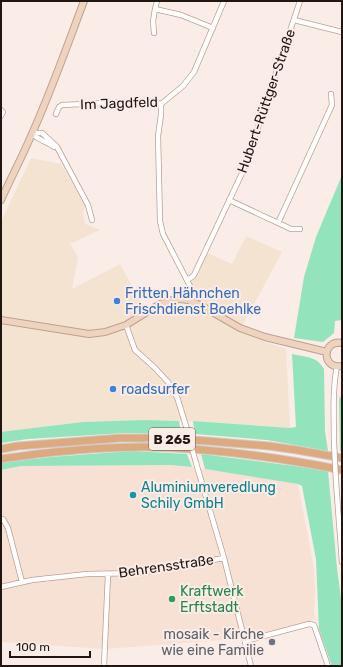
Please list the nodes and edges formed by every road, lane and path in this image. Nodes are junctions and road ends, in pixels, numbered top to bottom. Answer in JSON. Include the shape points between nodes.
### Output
{"nodes":[{"id":1,"x":84,"y":1,"type":"edge"},
{"id":2,"x":157,"y":1,"type":"edge"},
{"id":3,"x":224,"y":1,"type":"edge"},
{"id":4,"x":300,"y":1,"type":"edge"},
{"id":5,"x":155,"y":9,"type":"junction"},
{"id":6,"x":294,"y":20,"type":"junction"},
{"id":7,"x":214,"y":28,"type":"junction"},
{"id":8,"x":342,"y":32,"type":"edge"},
{"id":9,"x":154,"y":33,"type":"dead end"},
{"id":10,"x":331,"y":94,"type":"dead end"},
{"id":11,"x":161,"y":104,"type":"junction"},
{"id":12,"x":1,"y":110,"type":"edge"},
{"id":13,"x":56,"y":114,"type":"dead end"},
{"id":14,"x":1,"y":116,"type":"edge"},
{"id":15,"x":32,"y":134,"type":"junction"},
{"id":16,"x":1,"y":200,"type":"edge"},
{"id":17,"x":230,"y":200,"type":"junction"},
{"id":18,"x":92,"y":220,"type":"dead end"},
{"id":19,"x":278,"y":223,"type":"junction"},
{"id":20,"x":300,"y":229,"type":"dead end"},
{"id":21,"x":187,"y":280,"type":"junction"},
{"id":22,"x":188,"y":300,"type":"junction"},
{"id":23,"x":1,"y":320,"type":"edge"},
{"id":24,"x":126,"y":325,"type":"junction"},
{"id":25,"x":342,"y":344,"type":"edge"},
{"id":26,"x":327,"y":352,"type":"junction"},
{"id":27,"x":340,"y":366,"type":"edge"},
{"id":28,"x":1,"y":450,"type":"edge"},
{"id":29,"x":342,"y":458,"type":"edge"},
{"id":30,"x":1,"y":459,"type":"edge"},
{"id":31,"x":288,"y":461,"type":"junction"},
{"id":32,"x":342,"y":466,"type":"edge"},
{"id":33,"x":342,"y":470,"type":"edge"},
{"id":34,"x":1,"y":519,"type":"edge"},
{"id":35,"x":224,"y":558,"type":"junction"},
{"id":36,"x":342,"y":562,"type":"edge"},
{"id":37,"x":108,"y":574,"type":"junction"},
{"id":38,"x":22,"y":582,"type":"junction"},
{"id":39,"x":1,"y":587,"type":"edge"},
{"id":40,"x":245,"y":641,"type":"junction"},
{"id":41,"x":104,"y":666,"type":"edge"},
{"id":42,"x":251,"y":666,"type":"edge"},
{"id":43,"x":328,"y":666,"type":"edge"}],
"edges":[{"from":1,"to":15,"type":"main road"},
{"from":2,"to":5,"type":"street"},
{"from":3,"to":7,"type":"street","name":"Im Jagdfeld"},
{"from":4,"to":6,"type":"street","name":"Hubert-Rüttger-Straße"},
{"from":5,"to":7,"type":"street","via":[[181,14]]},
{"from":5,"to":9,"type":"street"},
{"from":6,"to":8,"type":"street"},
{"from":6,"to":17,"type":"street","name":"Hubert-Rüttger-Straße","via":[[244,169]]},
{"from":7,"to":11,"type":"street","name":"Im Jagdfeld","via":[[194,72],[183,86]]},
{"from":10,"to":19,"type":"street","via":[[332,105]]},
{"from":11,"to":13,"type":"street","name":"Im Jagdfeld","via":[[150,101],[62,105]]},
{"from":11,"to":21,"type":"street","via":[[158,136],[160,221],[163,234]]},
{"from":12,"to":14,"type":"street"},
{"from":15,"to":16,"type":"main road"},
{"from":15,"to":18,"type":"street","via":[[42,133],[57,147],[88,205]]},
{"from":17,"to":19,"type":"street"},
{"from":17,"to":21,"type":"street","name":"Hubert-Rüttger-Straße","via":[[194,275]]},
{"from":19,"to":20,"type":"street","via":[[291,229]]},
{"from":21,"to":22,"type":"street","via":[[190,286]]},
{"from":22,"to":24,"type":"main road","via":[[180,299],[160,304]]},
{"from":22,"to":26,"type":"main road","via":[[240,328],[265,337]]},
{"from":23,"to":24,"type":"main road","via":[[89,334]]},
{"from":24,"to":35,"type":"street","bridge":true,"via":[[135,350],[168,382],[178,397]]},
{"from":25,"to":26,"type":"main road","via":[[331,345]]},
{"from":26,"to":27,"type":"main road","via":[[329,362],[334,366]]},
{"from":27,"to":36,"type":"street","bridge":true,"via":[[335,377],[333,399]]},
{"from":28,"to":29,"type":"main road","number":"B 265","via":[[18,446],[120,438],[164,438],[269,446]]},
{"from":30,"to":31,"type":"main road","number":"B 265","via":[[71,450],[141,447],[203,450]]},
{"from":31,"to":32,"type":"main road","via":[[301,460]]},
{"from":31,"to":33,"type":"main road","number":"B 265"},
{"from":34,"to":38,"type":"street","via":[[8,528]]},
{"from":35,"to":37,"type":"street","name":"Behrensstraße","via":[[139,573]]},
{"from":35,"to":40,"type":"street"},
{"from":37,"to":38,"type":"street","name":"Behrensstraße"},
{"from":37,"to":41,"type":"street","name":"Behrensstraße"},
{"from":38,"to":39,"type":"street","name":"Behrensstraße"},
{"from":40,"to":42,"type":"street"},
{"from":40,"to":43,"type":"street","via":[[309,624],[314,625]]}]}
